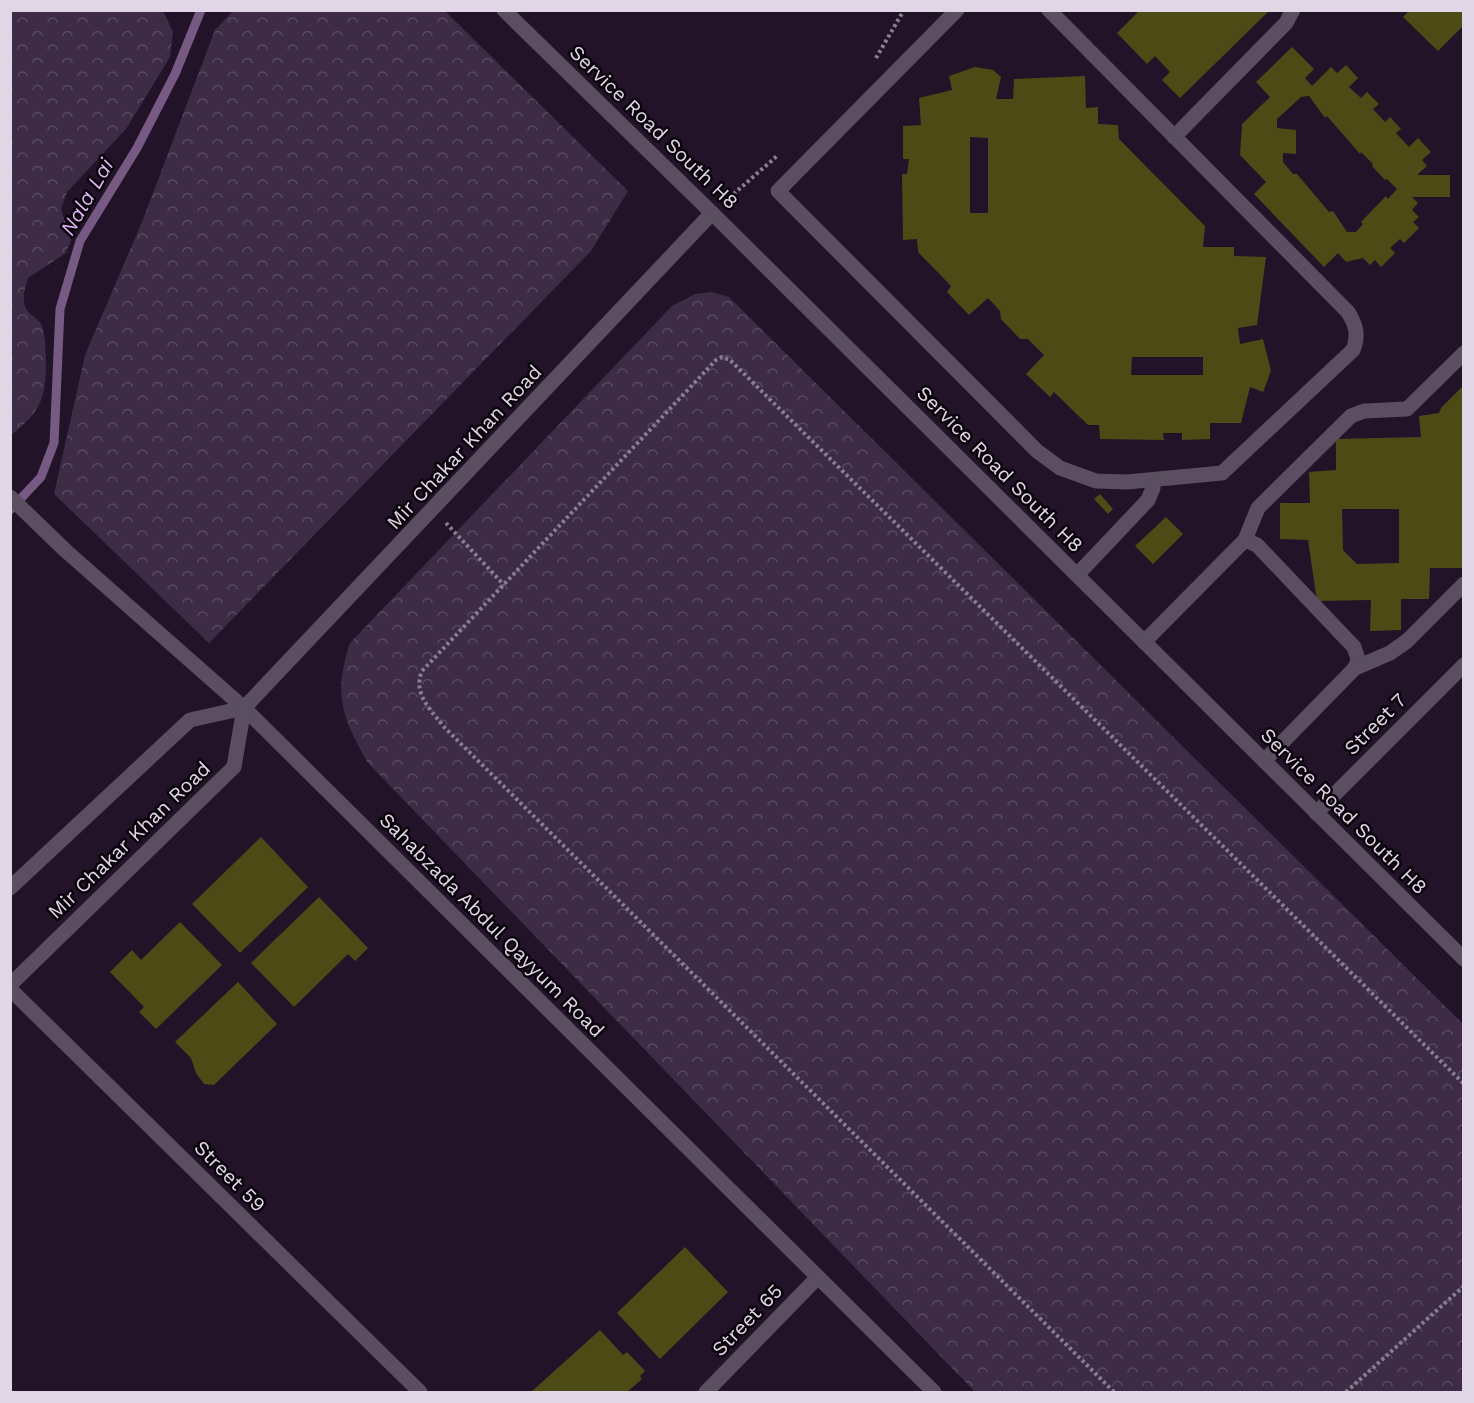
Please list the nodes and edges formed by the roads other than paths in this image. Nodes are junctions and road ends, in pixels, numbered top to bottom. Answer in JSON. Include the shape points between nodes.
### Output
{"nodes":[{"id":1,"x":504,"y":10,"type":"edge"},
{"id":2,"x":957,"y":10,"type":"edge"},
{"id":3,"x":1049,"y":10,"type":"edge"},
{"id":4,"x":1293,"y":10,"type":"edge"},
{"id":5,"x":1174,"y":137,"type":"junction"},
{"id":6,"x":712,"y":213,"type":"junction"},
{"id":7,"x":1464,"y":352,"type":"edge"},
{"id":8,"x":1152,"y":480,"type":"junction"},
{"id":9,"x":10,"y":497,"type":"edge"},
{"id":10,"x":1245,"y":540,"type":"junction"},
{"id":11,"x":1077,"y":575,"type":"junction"},
{"id":12,"x":1464,"y":584,"type":"edge"},
{"id":13,"x":1144,"y":642,"type":"junction"},
{"id":14,"x":1464,"y":665,"type":"edge"},
{"id":15,"x":1355,"y":668,"type":"junction"},
{"id":16,"x":244,"y":708,"type":"junction"},
{"id":17,"x":1264,"y":761,"type":"junction"},
{"id":18,"x":1316,"y":813,"type":"junction"},
{"id":19,"x":10,"y":888,"type":"edge"},
{"id":20,"x":1464,"y":959,"type":"edge"},
{"id":21,"x":10,"y":987,"type":"edge"},
{"id":22,"x":818,"y":1277,"type":"junction"},
{"id":23,"x":420,"y":1392,"type":"edge"},
{"id":24,"x":706,"y":1392,"type":"edge"},
{"id":25,"x":934,"y":1392,"type":"edge"}],
"edges":[{"from":1,"to":6,"type":"street","name":"Service Road South H8"},
{"from":2,"to":8,"type":"street","via":[[778,191],[1037,451],[1060,468],[1087,479]]},
{"from":3,"to":5,"type":"street"},
{"from":4,"to":5,"type":"street","via":[[1286,23]]},
{"from":5,"to":8,"type":"street","via":[[1348,312],[1354,322],[1356,342],[1353,350],[1231,468],[1214,475]]},
{"from":6,"to":11,"type":"street","name":"Service Road South H8"},
{"from":6,"to":16,"type":"street","name":"Mir Chakar Khan Road"},
{"from":7,"to":10,"type":"street","via":[[1407,410],[1364,411],[1351,416],[1257,508]]},
{"from":8,"to":11,"type":"street","via":[[1148,500]]},
{"from":9,"to":16,"type":"street","name":"Sahabzada Abdul Qayyum Road"},
{"from":10,"to":13,"type":"street"},
{"from":10,"to":15,"type":"street","via":[[1257,545],[1354,647],[1358,659]]},
{"from":11,"to":13,"type":"street","name":"Service Road South H8"},
{"from":12,"to":15,"type":"street","via":[[1407,641]]},
{"from":13,"to":17,"type":"street","name":"Service Road South H8"},
{"from":14,"to":18,"type":"street","name":"Street 7"},
{"from":15,"to":17,"type":"street"},
{"from":16,"to":19,"type":"street","via":[[190,720]]},
{"from":16,"to":21,"type":"street","name":"Mir Chakar Khan Road","via":[[234,767]]},
{"from":16,"to":22,"type":"street","name":"Sahabzada Abdul Qayyum Road"},
{"from":17,"to":18,"type":"street","name":"Service Road South H8"},
{"from":18,"to":20,"type":"street","name":"Service Road South H8"},
{"from":21,"to":23,"type":"street","name":"Street 59"},
{"from":22,"to":24,"type":"street","name":"Street 65"},
{"from":22,"to":25,"type":"street","name":"Sahabzada Abdul Qayyum Road"}]}
